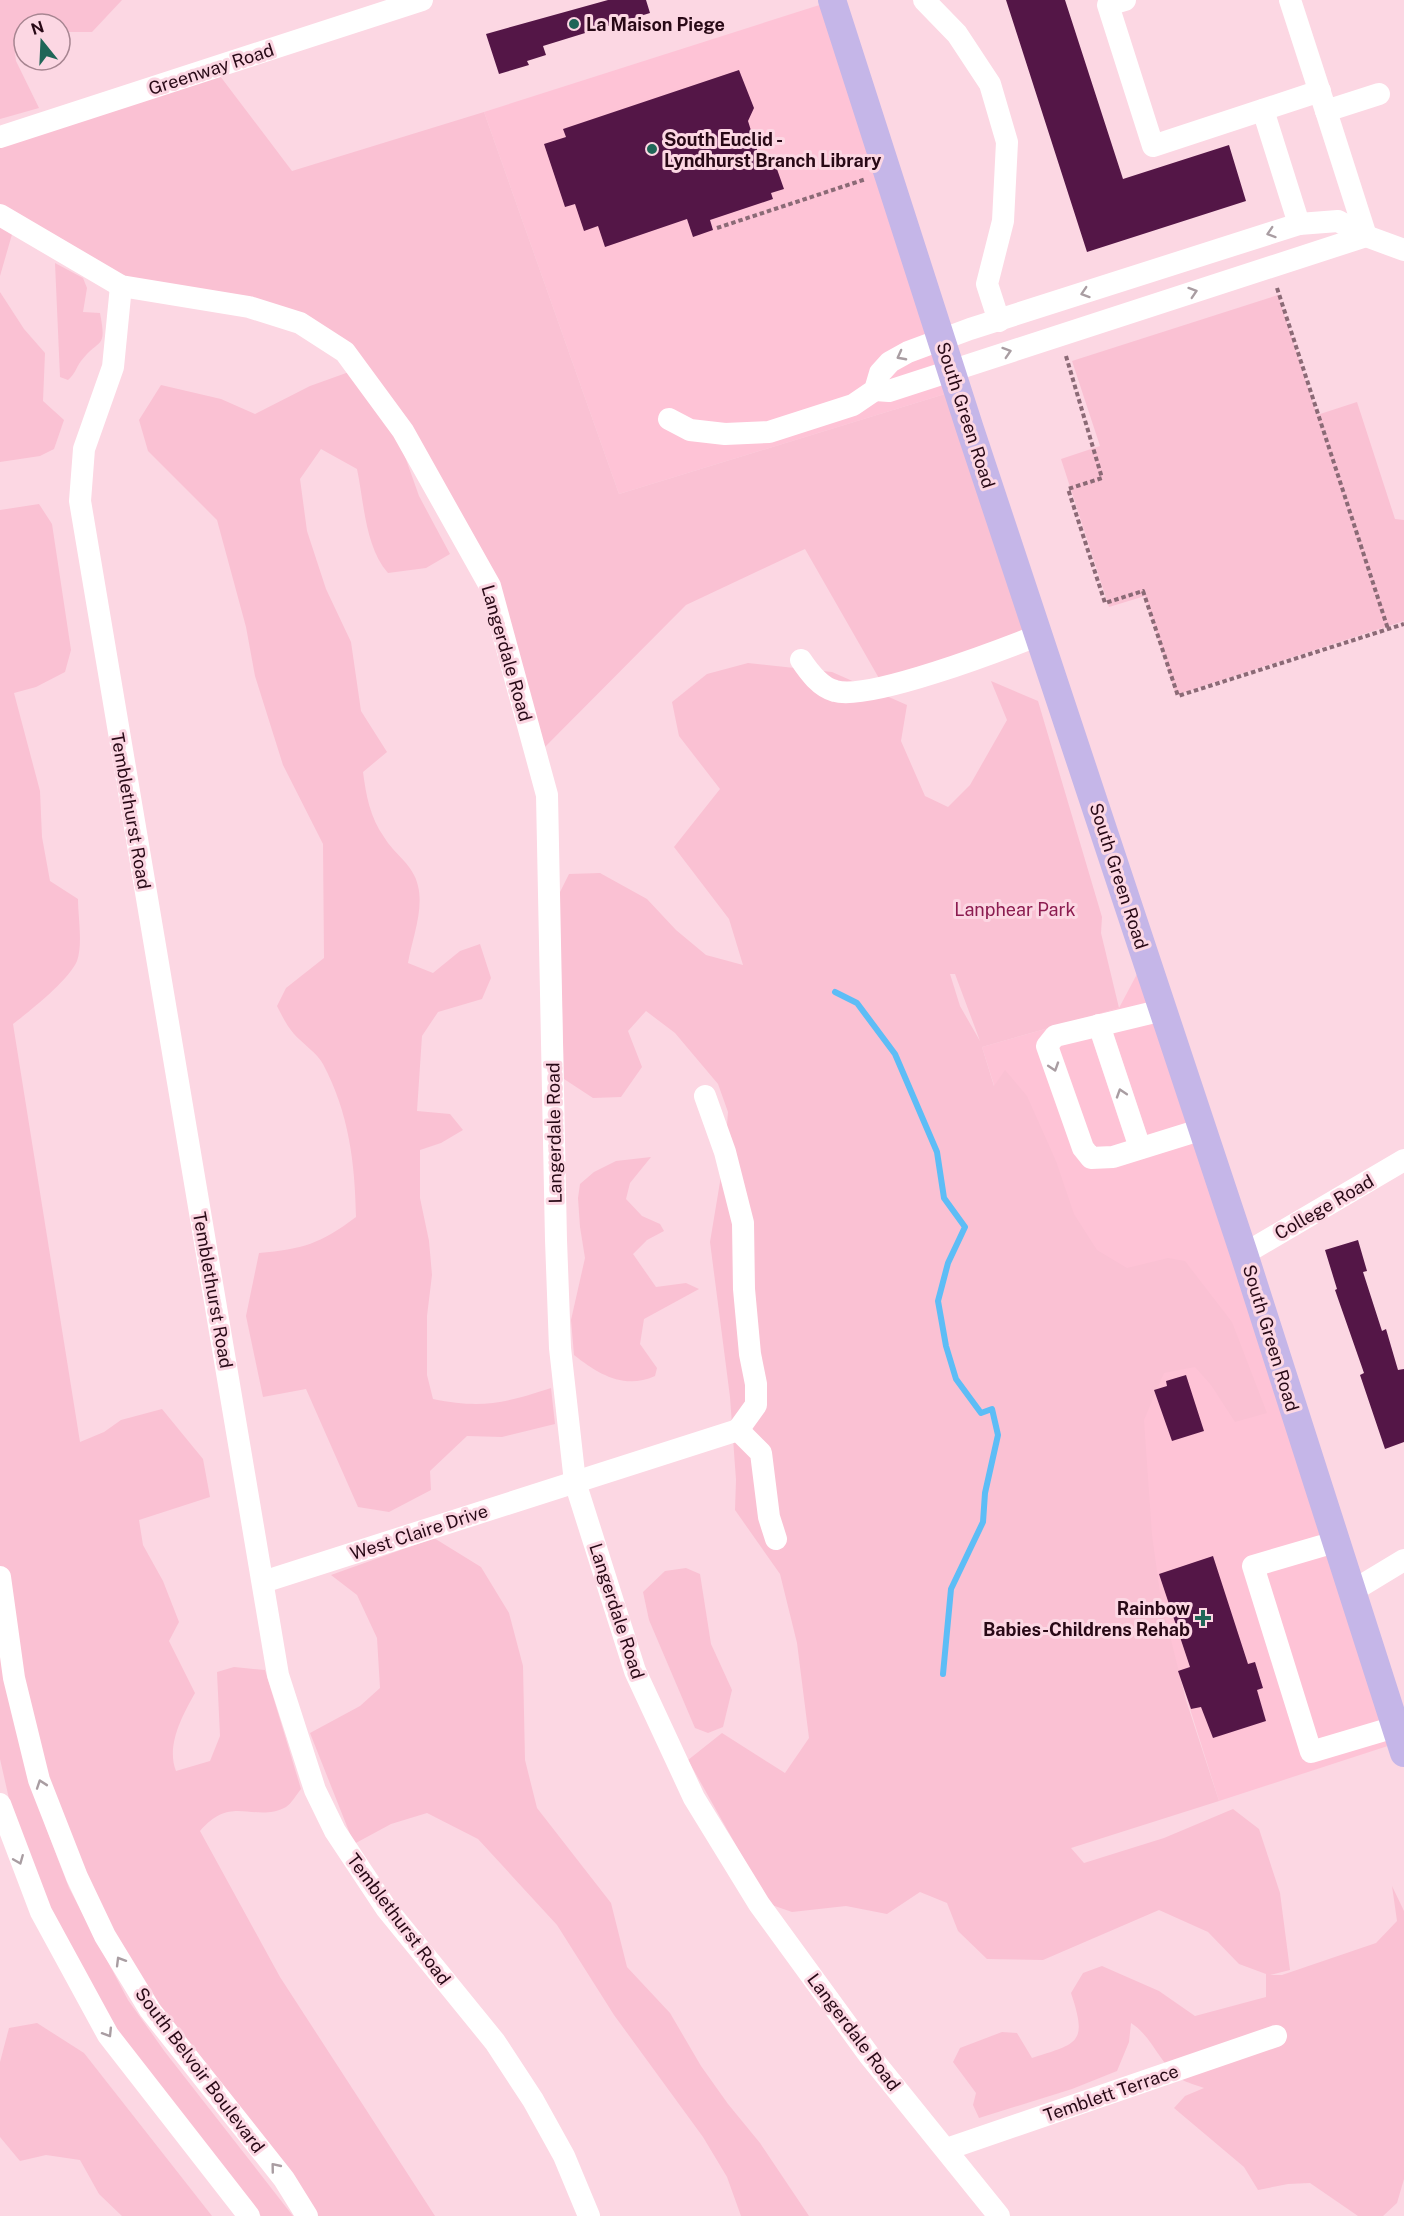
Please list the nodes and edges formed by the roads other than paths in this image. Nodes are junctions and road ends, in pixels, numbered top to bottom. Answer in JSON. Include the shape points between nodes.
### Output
{"nodes":[{"id":1,"x":422,"y":0,"type":"edge"},
{"id":2,"x":832,"y":0,"type":"edge"},
{"id":3,"x":924,"y":0,"type":"edge"},
{"id":4,"x":1125,"y":0,"type":"edge"},
{"id":5,"x":1290,"y":0,"type":"edge"},
{"id":6,"x":1379,"y":94,"type":"dead end"},
{"id":7,"x":1323,"y":101,"type":"junction"},
{"id":8,"x":1263,"y":110,"type":"junction"},
{"id":9,"x":0,"y":137,"type":"edge"},
{"id":10,"x":0,"y":215,"type":"edge"},
{"id":11,"x":1299,"y":224,"type":"junction"},
{"id":12,"x":1404,"y":231,"type":"edge"},
{"id":13,"x":1372,"y":238,"type":"junction"},
{"id":14,"x":1404,"y":250,"type":"edge"},
{"id":15,"x":121,"y":286,"type":"junction"},
{"id":16,"x":999,"y":321,"type":"junction"},
{"id":17,"x":941,"y":340,"type":"junction"},
{"id":18,"x":951,"y":369,"type":"junction"},
{"id":19,"x":875,"y":390,"type":"junction"},
{"id":20,"x":669,"y":419,"type":"dead end"},
{"id":21,"x":1039,"y":635,"type":"junction"},
{"id":22,"x":801,"y":660,"type":"dead end"},
{"id":23,"x":1163,"y":1010,"type":"junction"},
{"id":24,"x":1099,"y":1025,"type":"junction"},
{"id":25,"x":705,"y":1096,"type":"dead end"},
{"id":26,"x":1203,"y":1129,"type":"junction"},
{"id":27,"x":1140,"y":1148,"type":"junction"},
{"id":28,"x":1404,"y":1160,"type":"edge"},
{"id":29,"x":1244,"y":1254,"type":"junction"},
{"id":30,"x":738,"y":1430,"type":"junction"},
{"id":31,"x":575,"y":1482,"type":"junction"},
{"id":32,"x":776,"y":1539,"type":"dead end"},
{"id":33,"x":1335,"y":1542,"type":"junction"},
{"id":34,"x":1404,"y":1560,"type":"edge"},
{"id":35,"x":0,"y":1577,"type":"edge"},
{"id":36,"x":263,"y":1582,"type":"junction"},
{"id":37,"x":1351,"y":1592,"type":"junction"},
{"id":38,"x":1400,"y":1740,"type":"edge"},
{"id":39,"x":0,"y":1804,"type":"edge"},
{"id":40,"x":1276,"y":2036,"type":"dead end"},
{"id":41,"x":947,"y":2149,"type":"junction"},
{"id":42,"x":249,"y":2216,"type":"edge"},
{"id":43,"x":307,"y":2216,"type":"edge"},
{"id":44,"x":589,"y":2216,"type":"edge"},
{"id":45,"x":999,"y":2216,"type":"edge"}],
"edges":[{"from":1,"to":9,"type":"street","name":"Greenway Road"},
{"from":2,"to":17,"type":"main road","name":"South Green Road"},
{"from":3,"to":16,"type":"street","via":[[957,34],[990,84],[1007,142],[1003,220],[987,284]]},
{"from":4,"to":8,"type":"street","via":[[1108,6],[1153,146]]},
{"from":5,"to":7,"type":"street"},
{"from":6,"to":7,"type":"street"},
{"from":7,"to":8,"type":"street"},
{"from":7,"to":13,"type":"street"},
{"from":8,"to":11,"type":"street"},
{"from":10,"to":15,"type":"street","name":"Langerdale Road"},
{"from":11,"to":13,"type":"street","via":[[1338,221]]},
{"from":11,"to":16,"type":"street","one_way":true},
{"from":12,"to":13,"type":"street"},
{"from":13,"to":14,"type":"street"},
{"from":18,"to":13,"type":"street","one_way":true},
{"from":15,"to":31,"type":"street","name":"Langerdale Road","via":[[249,307],[300,323],[345,352],[403,431],[490,586],[547,795],[560,1348]]},
{"from":15,"to":36,"type":"street","name":"Temblethurst Road","via":[[113,367],[84,449],[80,501]]},
{"from":16,"to":17,"type":"street"},
{"from":17,"to":18,"type":"main road","name":"South Green Road"},
{"from":17,"to":19,"type":"street","one_way":true,"via":[[890,362],[880,373]]},
{"from":18,"to":19,"type":"street","via":[[889,391]]},
{"from":18,"to":21,"type":"main road","name":"South Green Road"},
{"from":19,"to":20,"type":"street","via":[[853,405],[769,432],[724,434],[690,430]]},
{"from":21,"to":22,"type":"street","via":[[874,691],[835,691],[813,677]]},
{"from":21,"to":23,"type":"main road","name":"South Green Road"},
{"from":23,"to":24,"type":"street"},
{"from":23,"to":26,"type":"main road","name":"South Green Road"},
{"from":27,"to":24,"type":"street","one_way":true},
{"from":24,"to":27,"type":"street","one_way":true,"via":[[1055,1035],[1047,1046],[1052,1065],[1083,1148],[1091,1158],[1113,1157]]},
{"from":25,"to":30,"type":"street","via":[[725,1152],[743,1223],[744,1289],[756,1405]]},
{"from":26,"to":27,"type":"street"},
{"from":26,"to":29,"type":"main road","name":"South Green Road"},
{"from":28,"to":29,"type":"street","name":"College Road"},
{"from":29,"to":33,"type":"main road","name":"South Green Road"},
{"from":30,"to":31,"type":"street","name":"West Claire Drive"},
{"from":30,"to":32,"type":"street","via":[[761,1453],[769,1518]]},
{"from":31,"to":36,"type":"street","name":"West Claire Drive"},
{"from":31,"to":41,"type":"street","name":"Langerdale Road","via":[[634,1671],[694,1797],[759,1904],[869,2055]]},
{"from":33,"to":37,"type":"main road","name":"South Green Road"},
{"from":33,"to":38,"type":"street","via":[[1253,1566],[1311,1752]]},
{"from":34,"to":37,"type":"street"},
{"from":43,"to":35,"type":"street","name":"South Belvoir Boulevard","one_way":true,"via":[[284,2179],[150,2010],[100,1926],[39,1779],[14,1678]]},
{"from":36,"to":44,"type":"street","name":"Temblethurst Road","via":[[278,1675],[315,1790],[335,1831],[386,1908],[495,2042],[564,2156]]},
{"from":37,"to":38,"type":"main road","name":"South Green Road"},
{"from":39,"to":42,"type":"street","one_way":true,"via":[[41,1912],[108,2035]]},
{"from":40,"to":41,"type":"street","name":"Temblett Terrace"},
{"from":41,"to":45,"type":"street","name":"Langerdale Road"}]}
